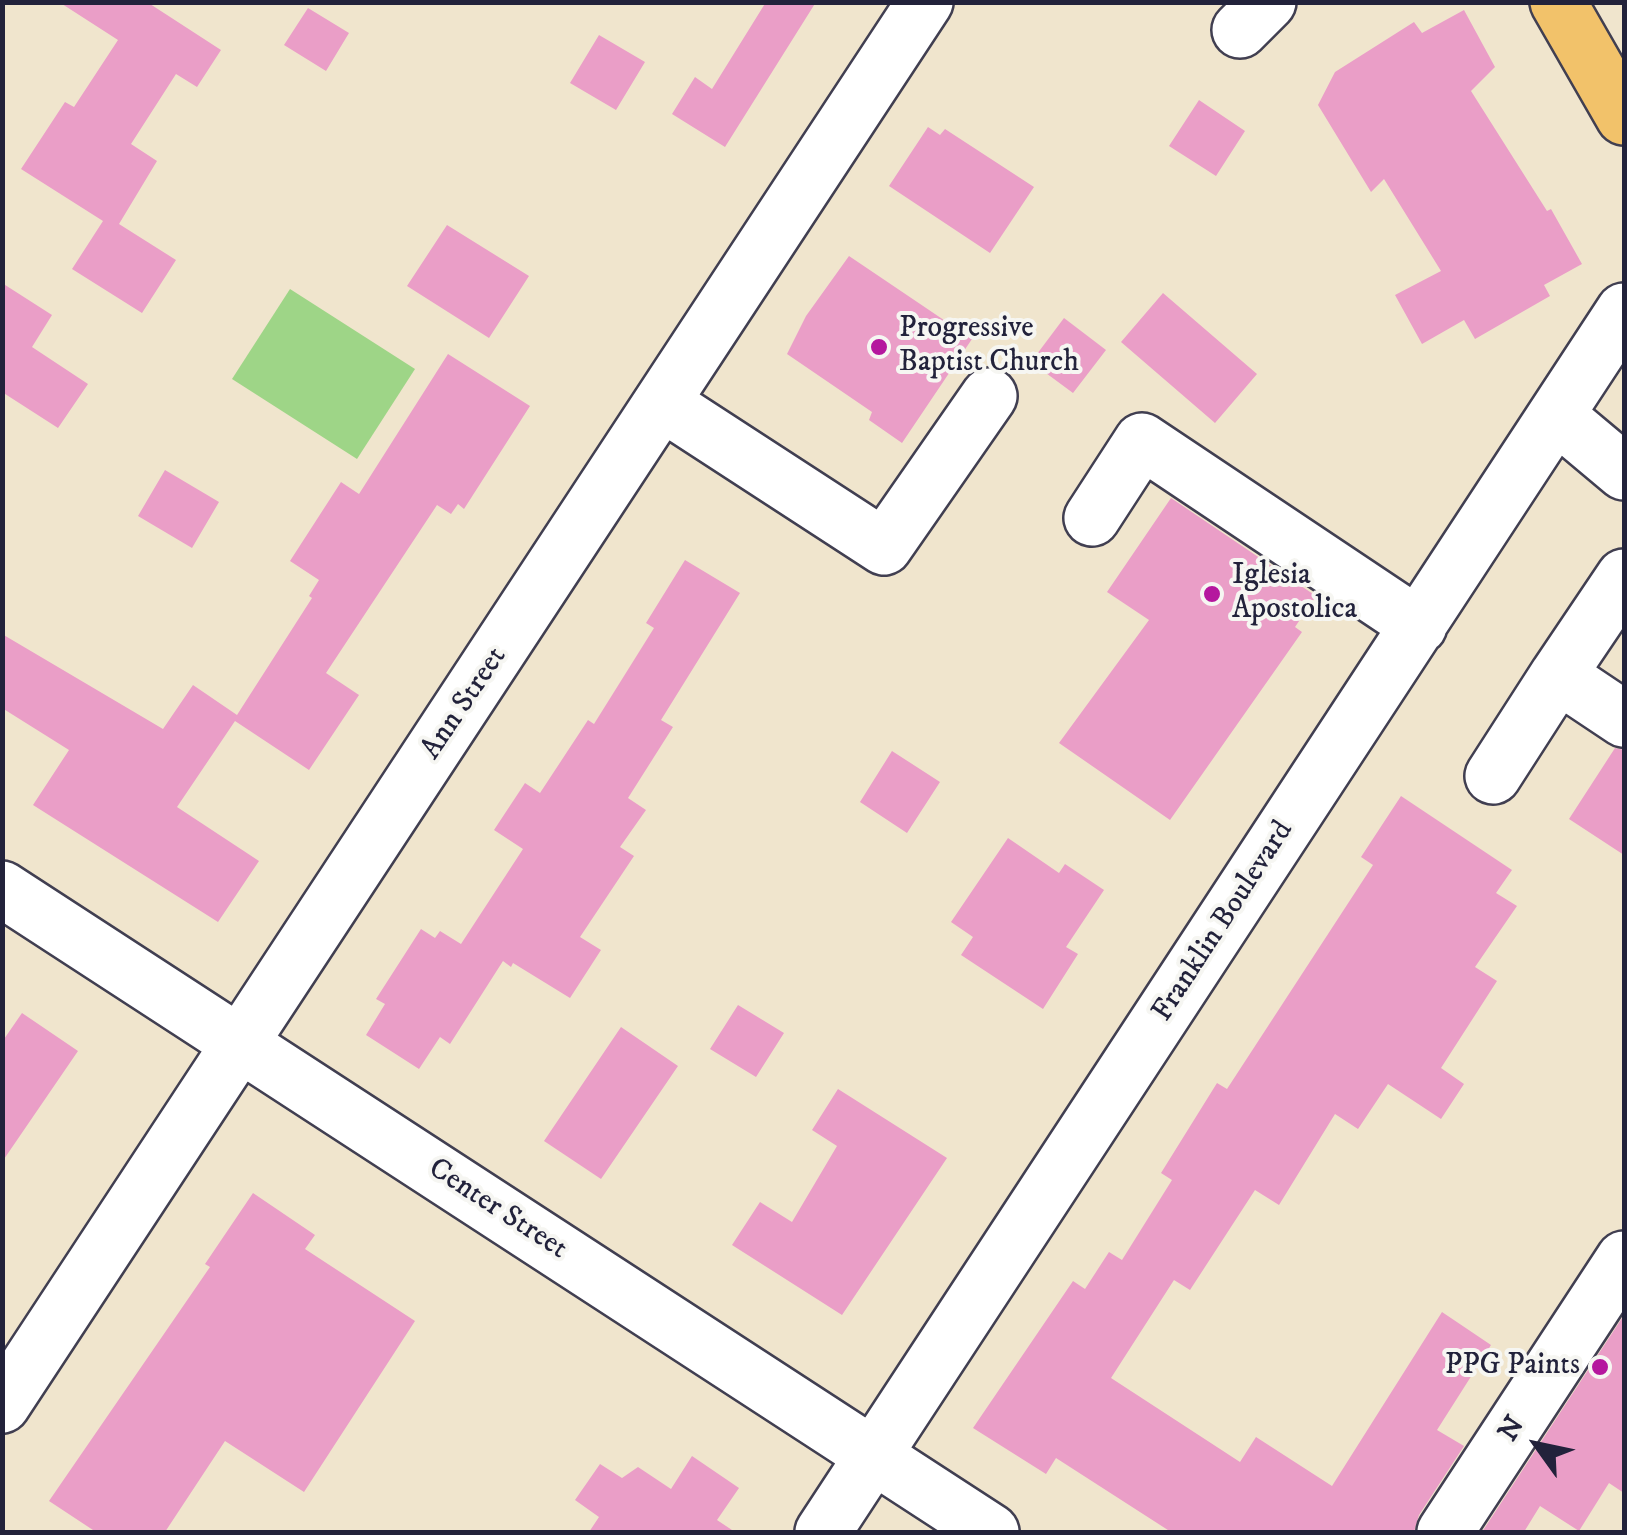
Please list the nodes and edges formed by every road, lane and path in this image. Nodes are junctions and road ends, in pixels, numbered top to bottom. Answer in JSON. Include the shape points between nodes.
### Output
{"nodes":[{"id":1,"x":925,"y":2,"type":"edge"},
{"id":2,"x":1558,"y":2,"type":"edge"},
{"id":3,"x":1624,"y":117,"type":"edge"},
{"id":4,"x":1624,"y":311,"type":"edge"},
{"id":5,"x":989,"y":396,"type":"dead end"},
{"id":6,"x":664,"y":404,"type":"junction"},
{"id":7,"x":1556,"y":415,"type":"junction"},
{"id":8,"x":1624,"y":472,"type":"edge"},
{"id":9,"x":1092,"y":518,"type":"dead end"},
{"id":10,"x":1624,"y":577,"type":"edge"},
{"id":11,"x":1418,"y":626,"type":"junction"},
{"id":12,"x":1558,"y":676,"type":"junction"},
{"id":13,"x":1624,"y":718,"type":"edge"},
{"id":14,"x":1493,"y":776,"type":"dead end"},
{"id":15,"x":2,"y":888,"type":"edge"},
{"id":16,"x":240,"y":1043,"type":"junction"},
{"id":17,"x":1624,"y":1259,"type":"edge"},
{"id":18,"x":2,"y":1404,"type":"edge"},
{"id":19,"x":873,"y":1456,"type":"junction"},
{"id":20,"x":823,"y":1532,"type":"edge"},
{"id":21,"x":991,"y":1532,"type":"edge"},
{"id":22,"x":1445,"y":1532,"type":"edge"}],
"edges":[{"from":1,"to":6,"type":"street","name":"Ann Street"},
{"from":2,"to":3,"type":"main road"},
{"from":4,"to":7,"type":"street","name":"Franklin Boulevard"},
{"from":5,"to":6,"type":"street","via":[[884,547]]},
{"from":6,"to":16,"type":"street","name":"Ann Street"},
{"from":7,"to":8,"type":"street"},
{"from":7,"to":11,"type":"street","name":"Franklin Boulevard"},
{"from":9,"to":11,"type":"street","via":[[1142,441]]},
{"from":10,"to":12,"type":"street"},
{"from":11,"to":19,"type":"street","name":"Franklin Boulevard"},
{"from":12,"to":13,"type":"street"},
{"from":12,"to":14,"type":"street"},
{"from":15,"to":16,"type":"street","name":"Center Street"},
{"from":16,"to":18,"type":"street","name":"Ann Street"},
{"from":16,"to":19,"type":"street","name":"Center Street"},
{"from":17,"to":22,"type":"street"},
{"from":19,"to":20,"type":"street","name":"Franklin Boulevard"},
{"from":19,"to":21,"type":"street","name":"Center Street"}]}
